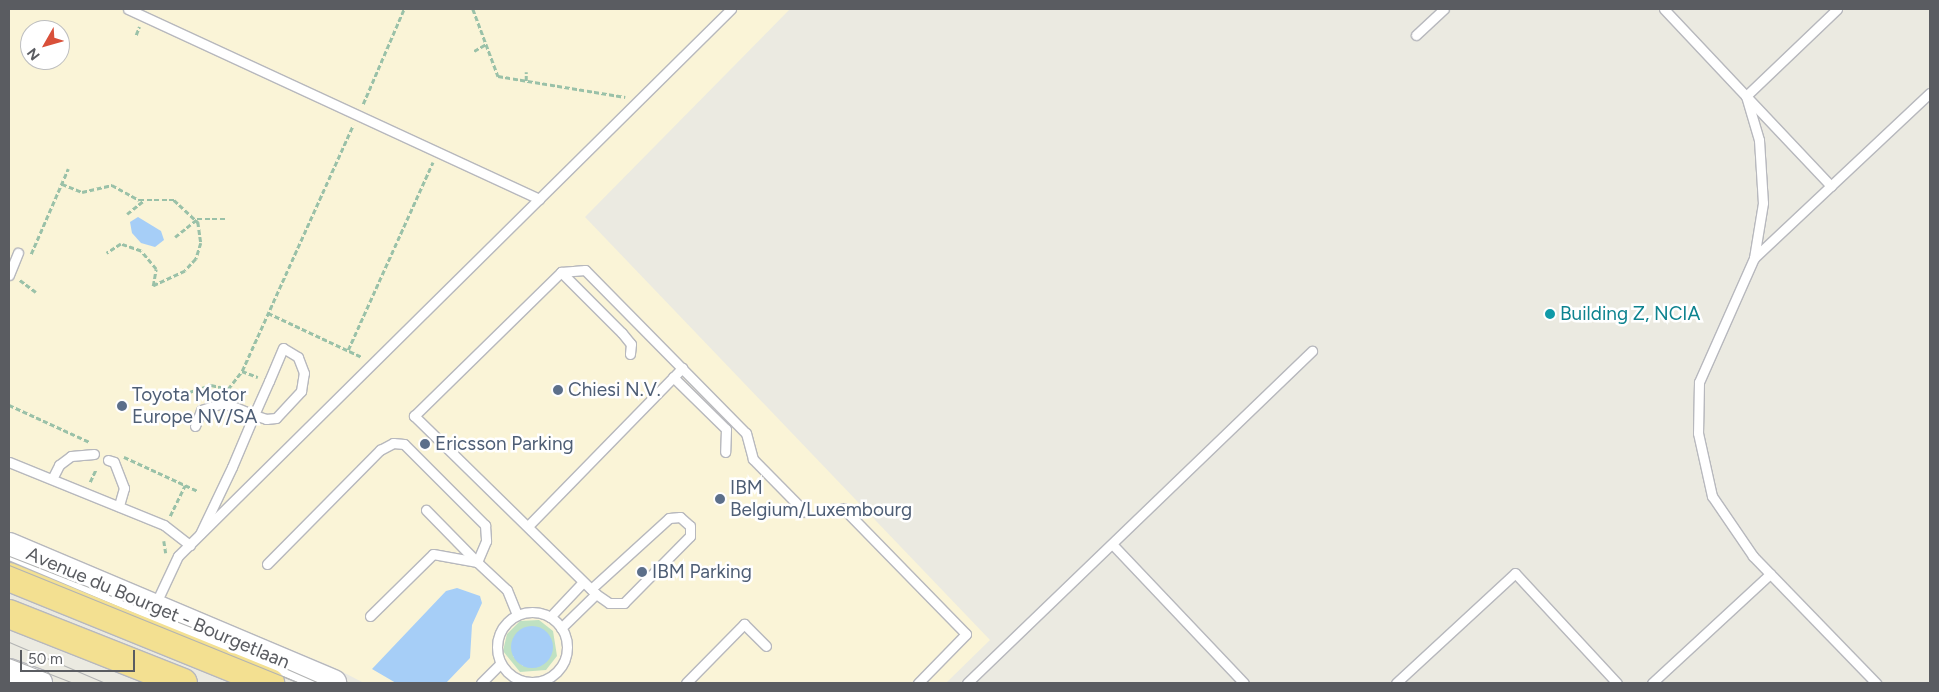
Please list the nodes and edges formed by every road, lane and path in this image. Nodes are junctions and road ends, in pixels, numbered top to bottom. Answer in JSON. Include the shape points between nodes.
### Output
{"nodes":[{"id":1,"x":128,"y":9,"type":"edge"},
{"id":2,"x":404,"y":9,"type":"edge"},
{"id":3,"x":473,"y":9,"type":"edge"},
{"id":4,"x":731,"y":9,"type":"edge"},
{"id":5,"x":1444,"y":9,"type":"edge"},
{"id":6,"x":1837,"y":9,"type":"edge"},
{"id":7,"x":1666,"y":10,"type":"edge"},
{"id":8,"x":141,"y":24,"type":"dead end"},
{"id":9,"x":136,"y":35,"type":"dead end"},
{"id":10,"x":1416,"y":35,"type":"dead end"},
{"id":11,"x":486,"y":44,"type":"junction"},
{"id":12,"x":474,"y":51,"type":"dead end"},
{"id":13,"x":526,"y":72,"type":"dead end"},
{"id":14,"x":526,"y":80,"type":"junction"},
{"id":15,"x":1930,"y":93,"type":"edge"},
{"id":16,"x":1746,"y":96,"type":"junction"},
{"id":17,"x":640,"y":100,"type":"junction"},
{"id":18,"x":359,"y":113,"type":"junction"},
{"id":19,"x":438,"y":149,"type":"junction"},
{"id":20,"x":68,"y":169,"type":"dead end"},
{"id":21,"x":62,"y":184,"type":"junction"},
{"id":22,"x":1831,"y":186,"type":"junction"},
{"id":23,"x":539,"y":199,"type":"junction"},
{"id":24,"x":144,"y":201,"type":"junction"},
{"id":25,"x":127,"y":214,"type":"dead end"},
{"id":26,"x":197,"y":219,"type":"junction"},
{"id":27,"x":226,"y":219,"type":"dead end"},
{"id":28,"x":175,"y":237,"type":"dead end"},
{"id":29,"x":107,"y":253,"type":"dead end"},
{"id":30,"x":18,"y":254,"type":"dead end"},
{"id":31,"x":1754,"y":258,"type":"junction"},
{"id":32,"x":28,"y":262,"type":"dead end"},
{"id":33,"x":24,"y":270,"type":"dead end"},
{"id":34,"x":561,"y":272,"type":"junction"},
{"id":35,"x":10,"y":273,"type":"edge"},
{"id":36,"x":20,"y":279,"type":"junction"},
{"id":37,"x":36,"y":292,"type":"dead end"},
{"id":38,"x":268,"y":313,"type":"junction"},
{"id":39,"x":348,"y":350,"type":"junction"},
{"id":40,"x":1312,"y":351,"type":"dead end"},
{"id":41,"x":630,"y":354,"type":"dead end"},
{"id":42,"x":373,"y":366,"type":"junction"},
{"id":43,"x":682,"y":368,"type":"junction"},
{"id":44,"x":242,"y":371,"type":"junction"},
{"id":45,"x":673,"y":377,"type":"junction"},
{"id":46,"x":269,"y":381,"type":"junction"},
{"id":47,"x":174,"y":397,"type":"dead end"},
{"id":48,"x":9,"y":405,"type":"edge"},
{"id":49,"x":254,"y":415,"type":"junction"},
{"id":50,"x":195,"y":426,"type":"dead end"},
{"id":51,"x":94,"y":444,"type":"dead end"},
{"id":52,"x":725,"y":452,"type":"dead end"},
{"id":53,"x":116,"y":453,"type":"dead end"},
{"id":54,"x":94,"y":454,"type":"dead end"},
{"id":55,"x":108,"y":460,"type":"dead end"},
{"id":56,"x":9,"y":462,"type":"edge"},
{"id":57,"x":96,"y":469,"type":"dead end"},
{"id":58,"x":52,"y":479,"type":"junction"},
{"id":59,"x":185,"y":485,"type":"junction"},
{"id":60,"x":88,"y":486,"type":"dead end"},
{"id":61,"x":198,"y":491,"type":"dead end"},
{"id":62,"x":119,"y":506,"type":"junction"},
{"id":63,"x":843,"y":508,"type":"dead end"},
{"id":64,"x":426,"y":510,"type":"dead end"},
{"id":65,"x":805,"y":512,"type":"dead end"},
{"id":66,"x":166,"y":526,"type":"junction"},
{"id":67,"x":528,"y":526,"type":"junction"},
{"id":68,"x":194,"y":542,"type":"junction"},
{"id":69,"x":1114,"y":545,"type":"junction"},
{"id":70,"x":9,"y":546,"type":"edge"},
{"id":71,"x":163,"y":559,"type":"dead end"},
{"id":72,"x":477,"y":562,"type":"junction"},
{"id":73,"x":267,"y":564,"type":"dead end"},
{"id":74,"x":1770,"y":574,"type":"junction"},
{"id":75,"x":9,"y":577,"type":"edge"},
{"id":76,"x":583,"y":582,"type":"junction"},
{"id":77,"x":593,"y":591,"type":"junction"},
{"id":78,"x":9,"y":596,"type":"edge"},
{"id":79,"x":155,"y":605,"type":"junction"},
{"id":80,"x":9,"y":614,"type":"edge"},
{"id":81,"x":517,"y":615,"type":"junction"},
{"id":82,"x":370,"y":616,"type":"dead end"},
{"id":83,"x":550,"y":616,"type":"junction"},
{"id":84,"x":561,"y":628,"type":"junction"},
{"id":85,"x":9,"y":632,"type":"edge"},
{"id":86,"x":766,"y":646,"type":"dead end"},
{"id":87,"x":500,"y":664,"type":"junction"},
{"id":88,"x":9,"y":672,"type":"edge"},
{"id":89,"x":514,"y":681,"type":"edge"},
{"id":90,"x":39,"y":683,"type":"edge"},
{"id":91,"x":137,"y":683,"type":"edge"},
{"id":92,"x":182,"y":683,"type":"edge"},
{"id":93,"x":229,"y":683,"type":"edge"},
{"id":94,"x":270,"y":683,"type":"edge"},
{"id":95,"x":333,"y":683,"type":"edge"},
{"id":96,"x":481,"y":683,"type":"edge"},
{"id":97,"x":537,"y":683,"type":"edge"},
{"id":98,"x":686,"y":683,"type":"edge"},
{"id":99,"x":918,"y":683,"type":"edge"},
{"id":100,"x":967,"y":683,"type":"edge"},
{"id":101,"x":1244,"y":683,"type":"edge"},
{"id":102,"x":1396,"y":683,"type":"edge"},
{"id":103,"x":1616,"y":683,"type":"edge"},
{"id":104,"x":1652,"y":683,"type":"edge"},
{"id":105,"x":1876,"y":683,"type":"edge"}],
"edges":[{"from":1,"to":18,"type":"lane"},
{"from":2,"to":18,"type":"path"},
{"from":3,"to":11,"type":"path"},
{"from":4,"to":17,"type":"lane"},
{"from":5,"to":10,"type":"lane"},
{"from":6,"to":16,"type":"lane"},
{"from":7,"to":16,"type":"lane"},
{"from":8,"to":9,"type":"path"},
{"from":11,"to":12,"type":"path"},
{"from":11,"to":14,"type":"path","via":[[498,76]]},
{"from":13,"to":14,"type":"path"},
{"from":14,"to":17,"type":"path"},
{"from":15,"to":22,"type":"lane"},
{"from":16,"to":22,"type":"lane"},
{"from":16,"to":31,"type":"lane","via":[[1759,140],[1764,203]]},
{"from":17,"to":23,"type":"lane"},
{"from":18,"to":19,"type":"lane"},
{"from":18,"to":38,"type":"path"},
{"from":19,"to":23,"type":"lane"},
{"from":19,"to":39,"type":"path"},
{"from":20,"to":21,"type":"path"},
{"from":21,"to":24,"type":"path","via":[[82,192],[112,185]]},
{"from":21,"to":32,"type":"path"},
{"from":22,"to":31,"type":"lane"},
{"from":23,"to":42,"type":"lane"},
{"from":24,"to":25,"type":"path"},
{"from":24,"to":26,"type":"path","via":[[174,200]]},
{"from":26,"to":27,"type":"path"},
{"from":26,"to":28,"type":"path"},
{"from":26,"to":29,"type":"path","via":[[201,243],[196,259],[184,271],[153,286],[156,268],[141,250],[121,244]]},
{"from":30,"to":35,"type":"lane"},
{"from":31,"to":74,"type":"lane","via":[[1700,382],[1698,433],[1712,496]]},
{"from":33,"to":36,"type":"path"},
{"from":34,"to":41,"type":"lane","via":[[622,333],[631,344]]},
{"from":34,"to":43,"type":"lane","via":[[585,270]]},
{"from":34,"to":67,"type":"lane","via":[[414,416]]},
{"from":35,"to":36,"type":"path"},
{"from":36,"to":37,"type":"path","via":[[23,286]]},
{"from":38,"to":39,"type":"path"},
{"from":38,"to":44,"type":"path"},
{"from":39,"to":42,"type":"path"},
{"from":40,"to":69,"type":"lane"},
{"from":42,"to":68,"type":"lane"},
{"from":43,"to":45,"type":"lane"},
{"from":43,"to":65,"type":"lane","via":[[746,433],[753,459]]},
{"from":44,"to":46,"type":"path"},
{"from":44,"to":47,"type":"path","via":[[228,388],[211,385]]},
{"from":45,"to":52,"type":"lane","via":[[726,429]]},
{"from":45,"to":67,"type":"lane"},
{"from":46,"to":49,"type":"lane"},
{"from":46,"to":49,"type":"lane","via":[[283,348],[292,350],[304,373],[301,391],[276,418]]},
{"from":48,"to":51,"type":"path"},
{"from":49,"to":50,"type":"lane","via":[[222,403],[201,410]]},
{"from":49,"to":68,"type":"lane"},
{"from":53,"to":59,"type":"path"},
{"from":54,"to":58,"type":"lane","via":[[71,456],[59,465]]},
{"from":55,"to":62,"type":"lane","via":[[114,462],[124,488]]},
{"from":56,"to":58,"type":"lane"},
{"from":57,"to":60,"type":"path"},
{"from":58,"to":62,"type":"lane"},
{"from":59,"to":61,"type":"path"},
{"from":59,"to":66,"type":"path"},
{"from":62,"to":66,"type":"lane"},
{"from":63,"to":99,"type":"lane","via":[[966,634]]},
{"from":64,"to":72,"type":"lane"},
{"from":66,"to":68,"type":"lane"},
{"from":66,"to":71,"type":"path","via":[[161,537],[166,552]]},
{"from":67,"to":76,"type":"lane"},
{"from":68,"to":79,"type":"lane","via":[[169,570]]},
{"from":69,"to":100,"type":"lane"},
{"from":69,"to":101,"type":"lane"},
{"from":70,"to":79,"type":"street","name":"Avenue du Bourget - Bourgetlaan"},
{"from":72,"to":73,"type":"lane","via":[[486,541],[485,525],[404,444],[393,444],[380,450]]},
{"from":72,"to":81,"type":"lane","via":[[507,590]]},
{"from":72,"to":82,"type":"lane","via":[[433,554]]},
{"from":74,"to":104,"type":"lane"},
{"from":74,"to":105,"type":"lane"},
{"from":75,"to":94,"type":"highway"},
{"from":76,"to":77,"type":"lane"},
{"from":76,"to":83,"type":"lane"},
{"from":77,"to":77,"type":"lane","via":[[609,603],[624,603],[690,536],[690,526],[680,517],[669,518]]},
{"from":77,"to":84,"type":"lane"},
{"from":78,"to":93,"type":"highway"},
{"from":79,"to":95,"type":"street","name":"Avenue du Bourget - Bourgetlaan"},
{"from":80,"to":92,"type":"highway"},
{"from":81,"to":83,"type":"lane","via":[[531,612]]},
{"from":81,"to":87,"type":"lane","via":[[500,631],[497,653]]},
{"from":83,"to":84,"type":"lane"},
{"from":84,"to":97,"type":"lane","via":[[566,658],[553,676]]},
{"from":85,"to":91,"type":"highway"},
{"from":86,"to":98,"type":"lane","via":[[744,624]]},
{"from":87,"to":89,"type":"lane"},
{"from":87,"to":96,"type":"lane"},
{"from":88,"to":90,"type":"street"},
{"from":89,"to":97,"type":"lane"},
{"from":102,"to":103,"type":"lane","via":[[1515,573]]}]}
